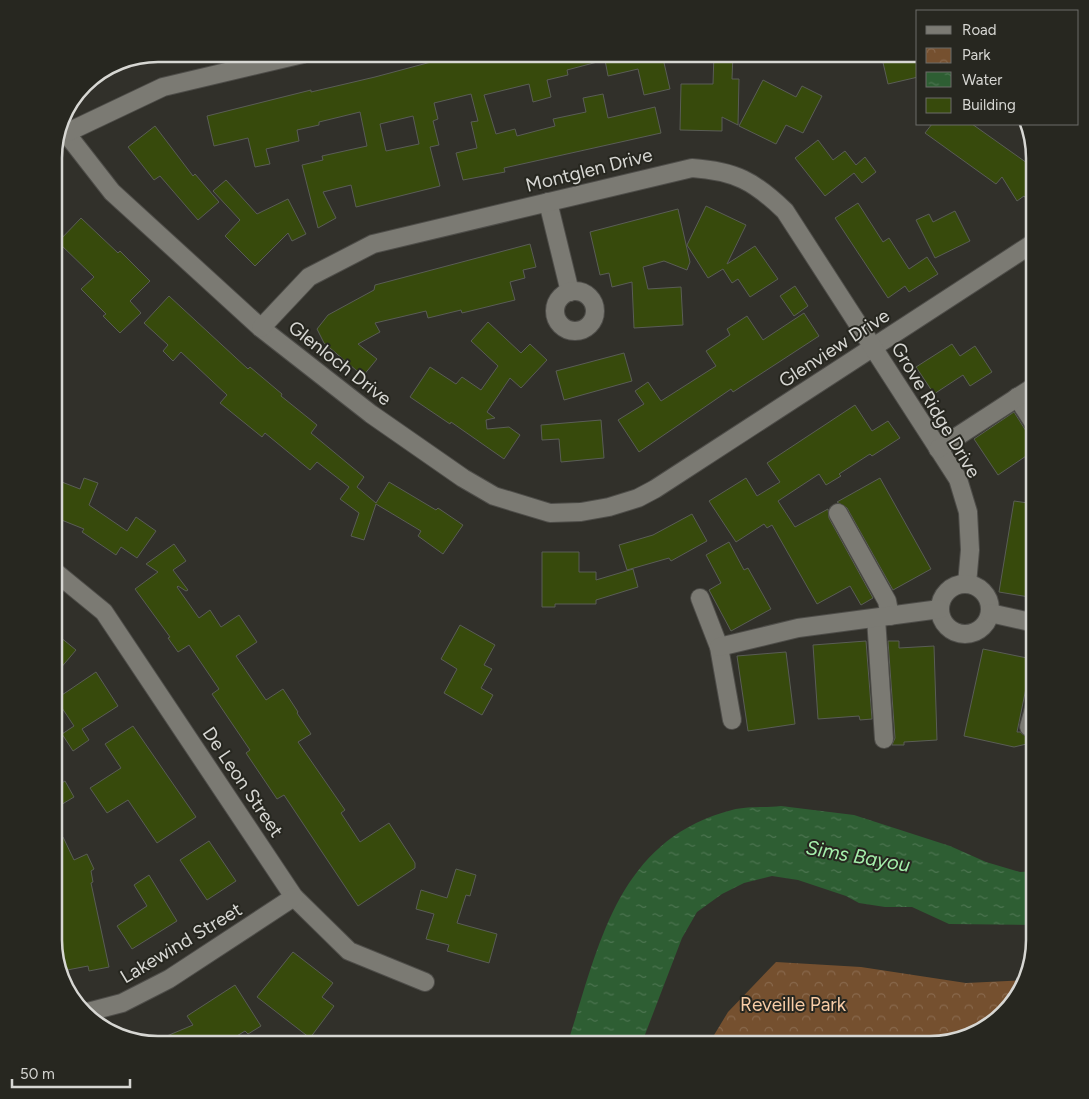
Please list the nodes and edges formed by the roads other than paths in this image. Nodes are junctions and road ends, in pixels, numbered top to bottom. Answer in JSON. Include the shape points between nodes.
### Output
{"nodes":[{"id":1,"x":265,"y":63,"type":"edge"},
{"id":2,"x":69,"y":126,"type":"edge"},
{"id":3,"x":67,"y":132,"type":"edge"},
{"id":4,"x":548,"y":202,"type":"junction"},
{"id":5,"x":1026,"y":253,"type":"edge"},
{"id":6,"x":570,"y":292,"type":"dead end"},
{"id":7,"x":261,"y":328,"type":"junction"},
{"id":8,"x":873,"y":348,"type":"junction"},
{"id":9,"x":1026,"y":392,"type":"edge"},
{"id":10,"x":1017,"y":398,"type":"junction"},
{"id":11,"x":1026,"y":411,"type":"edge"},
{"id":12,"x":938,"y":449,"type":"junction"},
{"id":13,"x":655,"y":489,"type":"joint"},
{"id":14,"x":838,"y":512,"type":"dead end"},
{"id":15,"x":62,"y":578,"type":"edge"},
{"id":16,"x":967,"y":584,"type":"junction"},
{"id":17,"x":700,"y":598,"type":"dead end"},
{"id":18,"x":940,"y":609,"type":"junction"},
{"id":19,"x":990,"y":613,"type":"junction"},
{"id":20,"x":883,"y":618,"type":"junction"},
{"id":21,"x":1026,"y":622,"type":"edge"},
{"id":22,"x":719,"y":647,"type":"junction"},
{"id":23,"x":732,"y":720,"type":"dead end"},
{"id":24,"x":884,"y":739,"type":"dead end"},
{"id":25,"x":294,"y":897,"type":"junction"},
{"id":26,"x":425,"y":982,"type":"dead end"},
{"id":27,"x":93,"y":1011,"type":"edge"}],
"edges":[{"from":1,"to":2,"type":"street","via":[[163,87]]},
{"from":3,"to":7,"type":"street","name":"Glenloch Drive","via":[[112,192]]},
{"from":4,"to":6,"type":"street"},
{"from":4,"to":7,"type":"street","name":"Montglen Drive","via":[[374,244],[309,277]]},
{"from":4,"to":8,"type":"street","name":"Montglen Drive","via":[[692,168],[716,170],[745,179],[785,210]]},
{"from":5,"to":8,"type":"street","name":"Glenview Drive"},
{"from":7,"to":13,"type":"street","name":"Glenloch Drive","via":[[371,414],[494,496],[550,513],[581,512],[616,505]]},
{"from":8,"to":12,"type":"street","name":"Grove Ridge Drive"},
{"from":8,"to":13,"type":"street","name":"Glenview Drive"},
{"from":9,"to":10,"type":"street"},
{"from":10,"to":11,"type":"street"},
{"from":10,"to":12,"type":"street"},
{"from":12,"to":16,"type":"street","name":"Grove Ridge Drive","via":[[958,479],[968,512],[970,550]]},
{"from":14,"to":20,"type":"street","via":[[887,601]]},
{"from":15,"to":25,"type":"street","name":"De Leon Street","via":[[104,612]]},
{"from":16,"to":18,"type":"street","via":[[952,588]]},
{"from":16,"to":19,"type":"street","via":[[982,590]]},
{"from":17,"to":22,"type":"street"},
{"from":18,"to":19,"type":"street","via":[[946,624],[959,633],[967,634],[982,627]]},
{"from":18,"to":20,"type":"street"},
{"from":19,"to":21,"type":"street"},
{"from":20,"to":22,"type":"street","via":[[798,628]]},
{"from":20,"to":24,"type":"street"},
{"from":22,"to":23,"type":"street"},
{"from":25,"to":26,"type":"street","name":"De Leon Street","via":[[349,951]]},
{"from":25,"to":27,"type":"street","name":"Lakewind Street","via":[[169,979],[122,1003]]}]}
